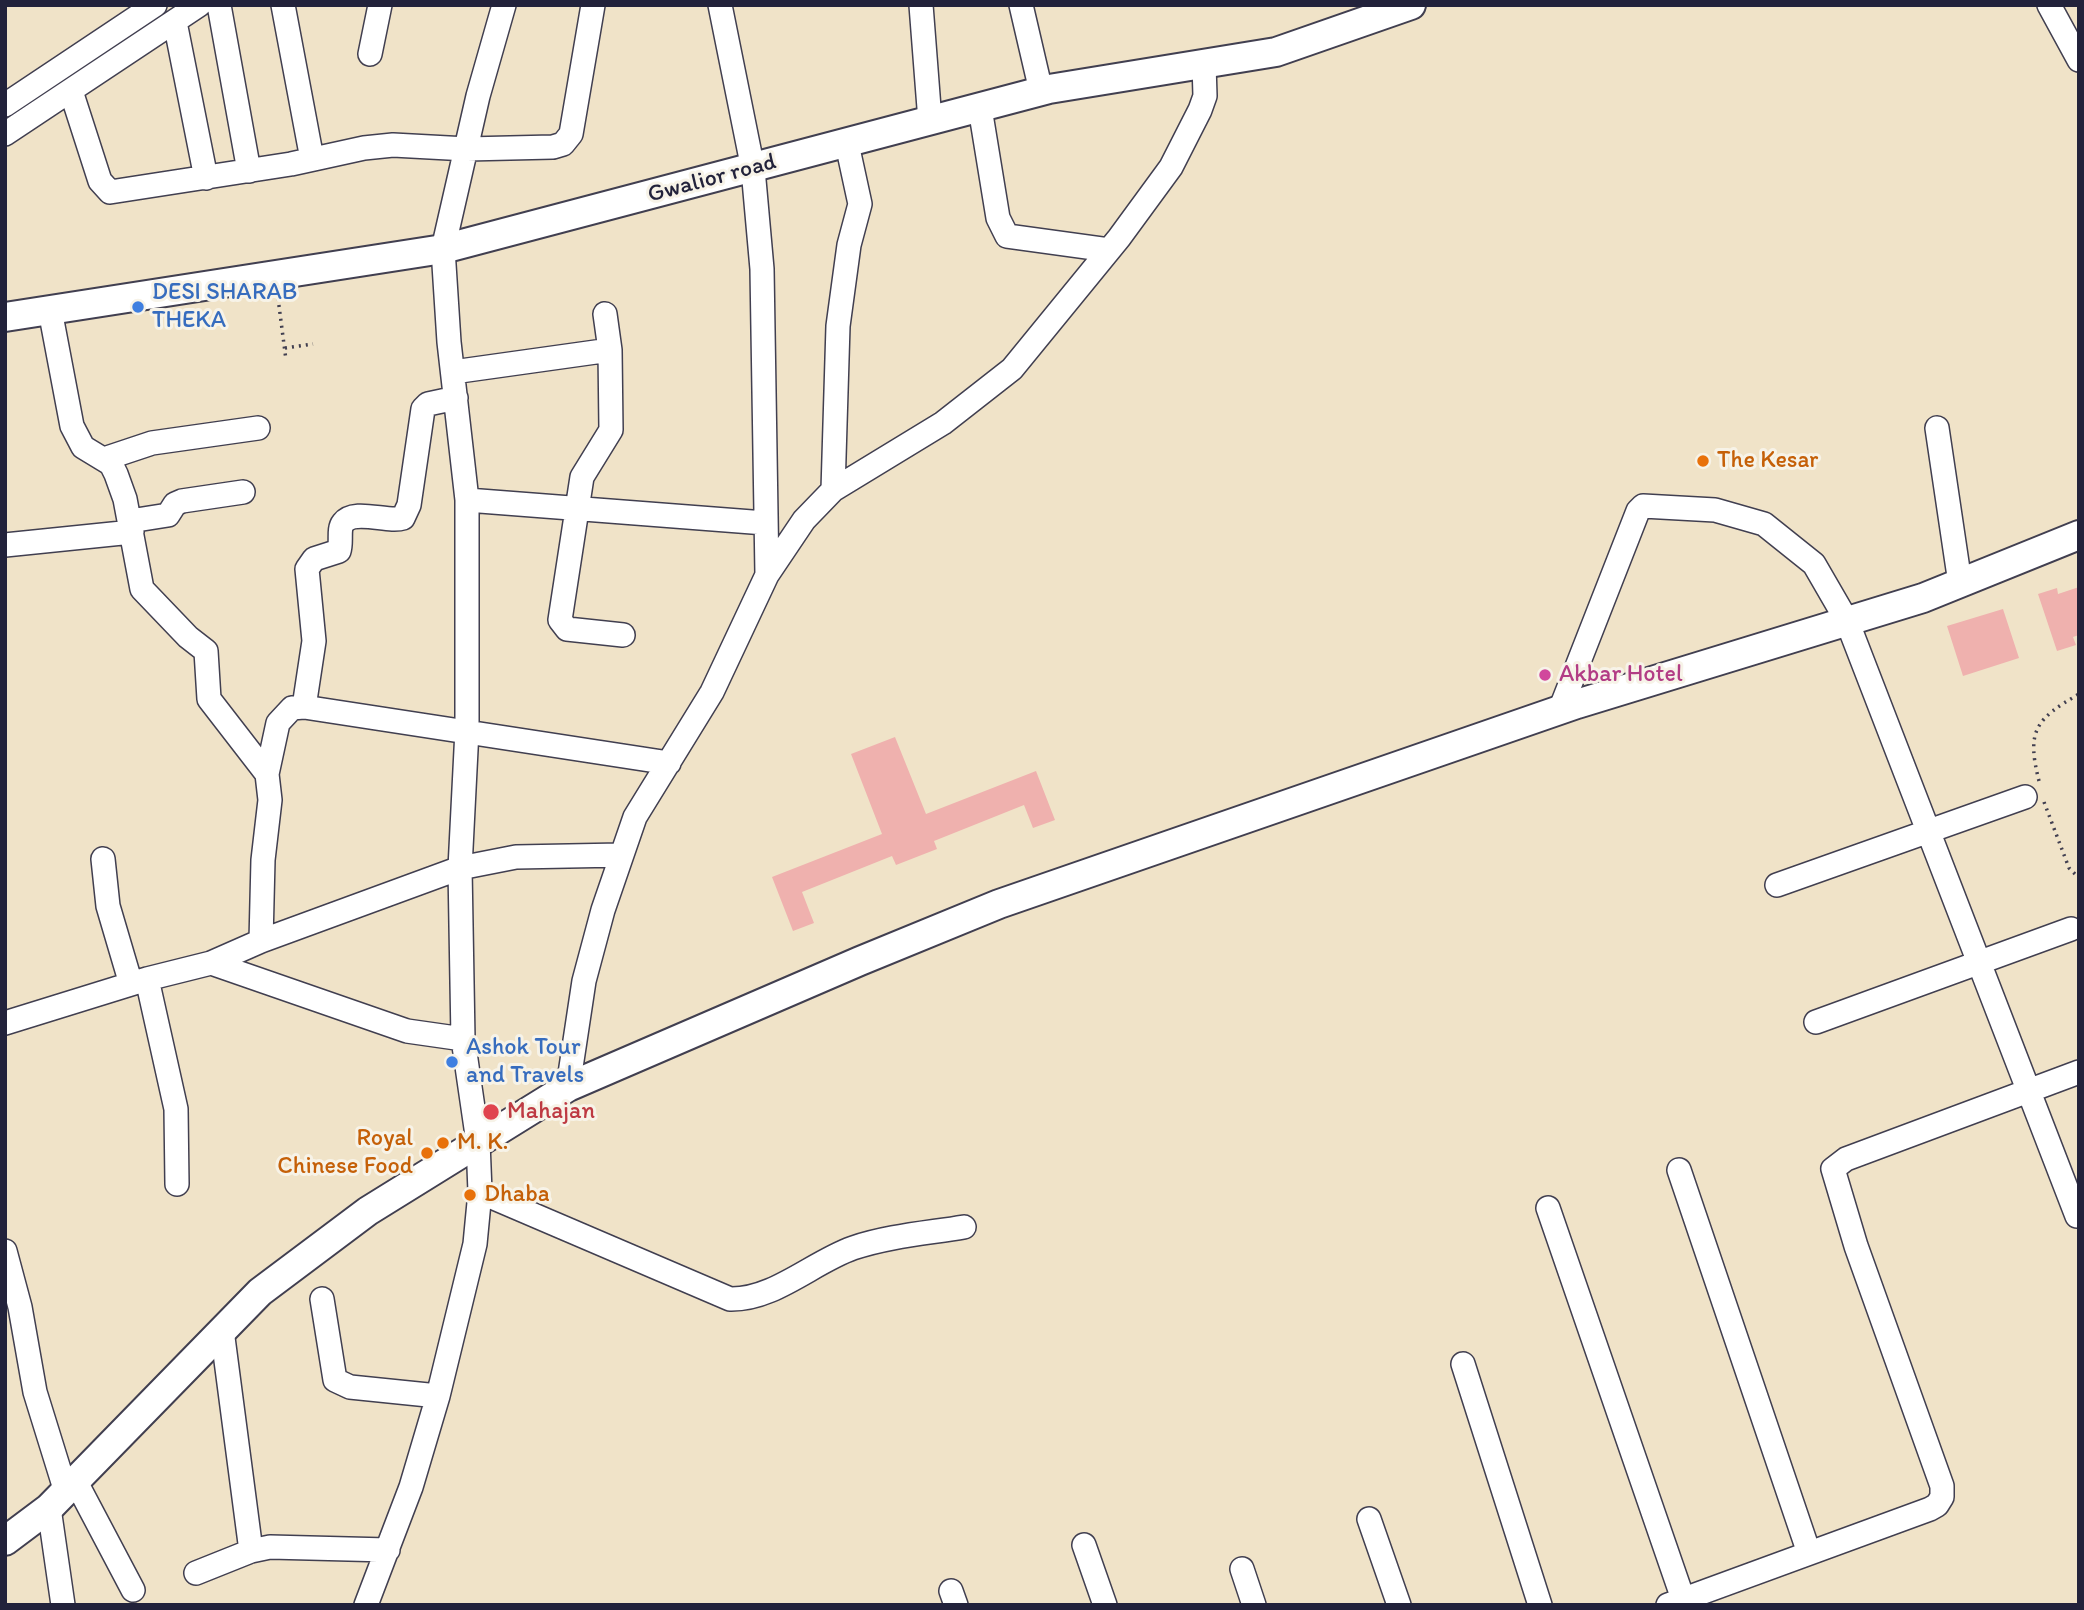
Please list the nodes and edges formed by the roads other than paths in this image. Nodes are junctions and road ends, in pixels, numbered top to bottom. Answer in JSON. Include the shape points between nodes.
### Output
{"nodes":[{"id":1,"x":155,"y":5,"type":"edge"},
{"id":2,"x":199,"y":5,"type":"edge"},
{"id":3,"x":219,"y":5,"type":"edge"},
{"id":4,"x":283,"y":5,"type":"edge"},
{"id":5,"x":380,"y":5,"type":"edge"},
{"id":6,"x":504,"y":5,"type":"edge"},
{"id":7,"x":593,"y":5,"type":"edge"},
{"id":8,"x":720,"y":5,"type":"edge"},
{"id":9,"x":921,"y":5,"type":"edge"},
{"id":10,"x":1021,"y":5,"type":"edge"},
{"id":11,"x":1411,"y":5,"type":"edge"},
{"id":12,"x":2049,"y":5,"type":"edge"},
{"id":13,"x":175,"y":22,"type":"junction"},
{"id":14,"x":370,"y":54,"type":"dead end"},
{"id":15,"x":2079,"y":61,"type":"edge"},
{"id":16,"x":1205,"y":64,"type":"junction"},
{"id":17,"x":71,"y":91,"type":"junction"},
{"id":18,"x":1041,"y":92,"type":"junction"},
{"id":19,"x":5,"y":105,"type":"edge"},
{"id":20,"x":981,"y":108,"type":"junction"},
{"id":21,"x":930,"y":121,"type":"junction"},
{"id":22,"x":5,"y":134,"type":"edge"},
{"id":23,"x":847,"y":144,"type":"junction"},
{"id":24,"x":467,"y":149,"type":"junction"},
{"id":25,"x":312,"y":159,"type":"junction"},
{"id":26,"x":753,"y":169,"type":"junction"},
{"id":27,"x":249,"y":171,"type":"junction"},
{"id":28,"x":206,"y":178,"type":"junction"},
{"id":29,"x":443,"y":249,"type":"junction"},
{"id":30,"x":1109,"y":250,"type":"junction"},
{"id":31,"x":50,"y":310,"type":"junction"},
{"id":32,"x":605,"y":314,"type":"dead end"},
{"id":33,"x":5,"y":317,"type":"edge"},
{"id":34,"x":610,"y":350,"type":"junction"},
{"id":35,"x":453,"y":372,"type":"junction"},
{"id":36,"x":456,"y":398,"type":"junction"},
{"id":37,"x":258,"y":428,"type":"dead end"},
{"id":38,"x":1937,"y":428,"type":"dead end"},
{"id":39,"x":104,"y":459,"type":"junction"},
{"id":40,"x":833,"y":490,"type":"junction"},
{"id":41,"x":243,"y":492,"type":"dead end"},
{"id":42,"x":467,"y":500,"type":"junction"},
{"id":43,"x":575,"y":509,"type":"junction"},
{"id":44,"x":765,"y":523,"type":"junction"},
{"id":45,"x":131,"y":526,"type":"junction"},
{"id":46,"x":2079,"y":535,"type":"edge"},
{"id":47,"x":5,"y":545,"type":"edge"},
{"id":48,"x":766,"y":575,"type":"junction"},
{"id":49,"x":1960,"y":583,"type":"junction"},
{"id":50,"x":1847,"y":621,"type":"junction"},
{"id":51,"x":622,"y":635,"type":"dead end"},
{"id":52,"x":304,"y":707,"type":"junction"},
{"id":53,"x":1560,"y":710,"type":"junction"},
{"id":54,"x":467,"y":730,"type":"junction"},
{"id":55,"x":669,"y":763,"type":"junction"},
{"id":56,"x":267,"y":774,"type":"junction"},
{"id":57,"x":2036,"y":795,"type":"road end"},
{"id":58,"x":1929,"y":832,"type":"junction"},
{"id":59,"x":621,"y":855,"type":"junction"},
{"id":60,"x":103,"y":859,"type":"dead end"},
{"id":61,"x":460,"y":868,"type":"junction"},
{"id":62,"x":1777,"y":886,"type":"dead end"},
{"id":63,"x":2071,"y":929,"type":"dead end"},
{"id":64,"x":261,"y":941,"type":"junction"},
{"id":65,"x":211,"y":963,"type":"junction"},
{"id":66,"x":1980,"y":964,"type":"junction"},
{"id":67,"x":139,"y":981,"type":"junction"},
{"id":68,"x":1816,"y":1022,"type":"dead end"},
{"id":69,"x":5,"y":1023,"type":"edge"},
{"id":70,"x":463,"y":1039,"type":"junction"},
{"id":71,"x":2079,"y":1072,"type":"edge"},
{"id":72,"x":568,"y":1087,"type":"junction"},
{"id":73,"x":2029,"y":1090,"type":"junction"},
{"id":74,"x":478,"y":1142,"type":"junction"},
{"id":75,"x":1679,"y":1170,"type":"dead end"},
{"id":76,"x":177,"y":1184,"type":"dead end"},
{"id":77,"x":480,"y":1192,"type":"junction"},
{"id":78,"x":1548,"y":1208,"type":"dead end"},
{"id":79,"x":2077,"y":1216,"type":"edge"},
{"id":80,"x":964,"y":1227,"type":"dead end"},
{"id":81,"x":5,"y":1251,"type":"edge"},
{"id":82,"x":322,"y":1299,"type":"dead end"},
{"id":83,"x":222,"y":1330,"type":"junction"},
{"id":84,"x":1463,"y":1364,"type":"dead end"},
{"id":85,"x":438,"y":1396,"type":"junction"},
{"id":86,"x":64,"y":1494,"type":"junction"},
{"id":87,"x":1369,"y":1519,"type":"dead end"},
{"id":88,"x":5,"y":1541,"type":"edge"},
{"id":89,"x":1084,"y":1545,"type":"dead end"},
{"id":90,"x":388,"y":1550,"type":"junction"},
{"id":91,"x":251,"y":1551,"type":"junction"},
{"id":92,"x":1809,"y":1553,"type":"junction"},
{"id":93,"x":1241,"y":1569,"type":"dead end"},
{"id":94,"x":196,"y":1573,"type":"dead end"},
{"id":95,"x":133,"y":1590,"type":"dead end"},
{"id":96,"x":1676,"y":1602,"type":"edge"},
{"id":97,"x":63,"y":1605,"type":"edge"},
{"id":98,"x":366,"y":1605,"type":"edge"},
{"id":99,"x":1105,"y":1605,"type":"edge"},
{"id":100,"x":1254,"y":1605,"type":"edge"},
{"id":101,"x":1399,"y":1605,"type":"edge"},
{"id":102,"x":1540,"y":1605,"type":"edge"}],
"edges":[{"from":1,"to":19,"type":"street"},
{"from":2,"to":13,"type":"street"},
{"from":3,"to":27,"type":"street"},
{"from":4,"to":25,"type":"street"},
{"from":5,"to":14,"type":"street"},
{"from":6,"to":24,"type":"street"},
{"from":7,"to":24,"type":"street","via":[[568,139],[552,146]]},
{"from":8,"to":26,"type":"street"},
{"from":9,"to":21,"type":"street"},
{"from":10,"to":18,"type":"street"},
{"from":11,"to":16,"type":"main road","name":"Gwalior road","via":[[1276,52]]},
{"from":12,"to":15,"type":"street"},
{"from":13,"to":17,"type":"street"},
{"from":13,"to":28,"type":"street"},
{"from":16,"to":18,"type":"main road","name":"Gwalior road"},
{"from":16,"to":30,"type":"street","via":[[1205,96],[1192,127],[1171,167]]},
{"from":17,"to":22,"type":"street"},
{"from":17,"to":28,"type":"street","via":[[106,190]]},
{"from":18,"to":20,"type":"main road","name":"Gwalior road"},
{"from":20,"to":21,"type":"main road","name":"Gwalior road"},
{"from":20,"to":30,"type":"street","via":[[998,218],[1007,236]]},
{"from":21,"to":23,"type":"main road","name":"Gwalior road"},
{"from":23,"to":26,"type":"main road","name":"Gwalior road"},
{"from":23,"to":40,"type":"street","via":[[860,204],[849,245],[838,326]]},
{"from":24,"to":25,"type":"street","via":[[393,145]]},
{"from":24,"to":29,"type":"street"},
{"from":25,"to":27,"type":"street"},
{"from":26,"to":29,"type":"main road","name":"Gwalior road"},
{"from":26,"to":44,"type":"street","via":[[762,270]]},
{"from":27,"to":28,"type":"street"},
{"from":29,"to":31,"type":"main road","name":"Gwalior road"},
{"from":29,"to":35,"type":"street"},
{"from":30,"to":40,"type":"street","via":[[1002,378],[908,447]]},
{"from":31,"to":33,"type":"main road","name":"Gwalior road"},
{"from":31,"to":39,"type":"street","via":[[77,439]]},
{"from":32,"to":34,"type":"street"},
{"from":34,"to":35,"type":"street"},
{"from":34,"to":43,"type":"street","via":[[611,430],[582,477]]},
{"from":35,"to":36,"type":"street"},
{"from":36,"to":42,"type":"street"},
{"from":36,"to":52,"type":"street","via":[[423,409],[410,505],[403,518],[346,521],[341,526],[339,551],[308,565],[314,641]]},
{"from":37,"to":39,"type":"street","via":[[152,443]]},
{"from":38,"to":49,"type":"street"},
{"from":39,"to":45,"type":"street","via":[[120,483]]},
{"from":40,"to":48,"type":"street","via":[[804,520]]},
{"from":41,"to":45,"type":"street","via":[[181,501],[168,515]]},
{"from":42,"to":43,"type":"street"},
{"from":42,"to":54,"type":"street"},
{"from":43,"to":44,"type":"street"},
{"from":43,"to":51,"type":"street","via":[[561,624],[567,629]]},
{"from":44,"to":48,"type":"street"},
{"from":45,"to":47,"type":"street"},
{"from":45,"to":56,"type":"street","via":[[145,594],[206,651],[208,699]]},
{"from":46,"to":49,"type":"main road"},
{"from":48,"to":55,"type":"street","via":[[712,692]]},
{"from":49,"to":50,"type":"main road"},
{"from":50,"to":53,"type":"main road"},
{"from":50,"to":53,"type":"street","via":[[1814,564],[1764,524],[1715,510],[1643,506]]},
{"from":50,"to":58,"type":"street"},
{"from":52,"to":54,"type":"street"},
{"from":52,"to":56,"type":"street","via":[[292,708],[278,723]]},
{"from":53,"to":72,"type":"main road","via":[[999,904]]},
{"from":54,"to":55,"type":"street"},
{"from":54,"to":61,"type":"street"},
{"from":55,"to":59,"type":"street","via":[[638,810]]},
{"from":56,"to":64,"type":"street","via":[[270,800]]},
{"from":57,"to":58,"type":"street"},
{"from":58,"to":62,"type":"street"},
{"from":58,"to":66,"type":"street"},
{"from":59,"to":61,"type":"street","via":[[516,857]]},
{"from":59,"to":72,"type":"street","via":[[583,981]]},
{"from":60,"to":67,"type":"street","via":[[108,906]]},
{"from":61,"to":64,"type":"street"},
{"from":61,"to":70,"type":"street"},
{"from":63,"to":66,"type":"street"},
{"from":64,"to":65,"type":"street"},
{"from":65,"to":67,"type":"street"},
{"from":65,"to":70,"type":"street","via":[[407,1031]]},
{"from":66,"to":68,"type":"street"},
{"from":66,"to":73,"type":"street"},
{"from":67,"to":69,"type":"street"},
{"from":67,"to":76,"type":"street","via":[[176,1109]]},
{"from":70,"to":74,"type":"street"},
{"from":71,"to":73,"type":"street"},
{"from":72,"to":74,"type":"main road"},
{"from":73,"to":79,"type":"street"},
{"from":73,"to":92,"type":"street","via":[[1846,1159],[1833,1169],[1942,1497],[1930,1509]]},
{"from":74,"to":77,"type":"street"},
{"from":74,"to":83,"type":"main road","via":[[368,1211],[260,1292]]},
{"from":75,"to":92,"type":"street"},
{"from":77,"to":80,"type":"street","via":[[730,1299],[777,1286],[864,1245]]},
{"from":77,"to":85,"type":"street","via":[[473,1257]]},
{"from":78,"to":96,"type":"street"},
{"from":81,"to":86,"type":"street","via":[[34,1392]]},
{"from":82,"to":85,"type":"street","via":[[335,1381],[350,1387]]},
{"from":83,"to":86,"type":"main road"},
{"from":83,"to":91,"type":"street"},
{"from":84,"to":102,"type":"street"},
{"from":85,"to":90,"type":"street"},
{"from":86,"to":88,"type":"main road"},
{"from":86,"to":95,"type":"street"},
{"from":86,"to":97,"type":"street"},
{"from":87,"to":101,"type":"street"},
{"from":89,"to":99,"type":"street"},
{"from":90,"to":91,"type":"street","via":[[284,1546]]},
{"from":90,"to":98,"type":"street"},
{"from":91,"to":94,"type":"street"},
{"from":92,"to":96,"type":"street"},
{"from":93,"to":100,"type":"street"}]}
